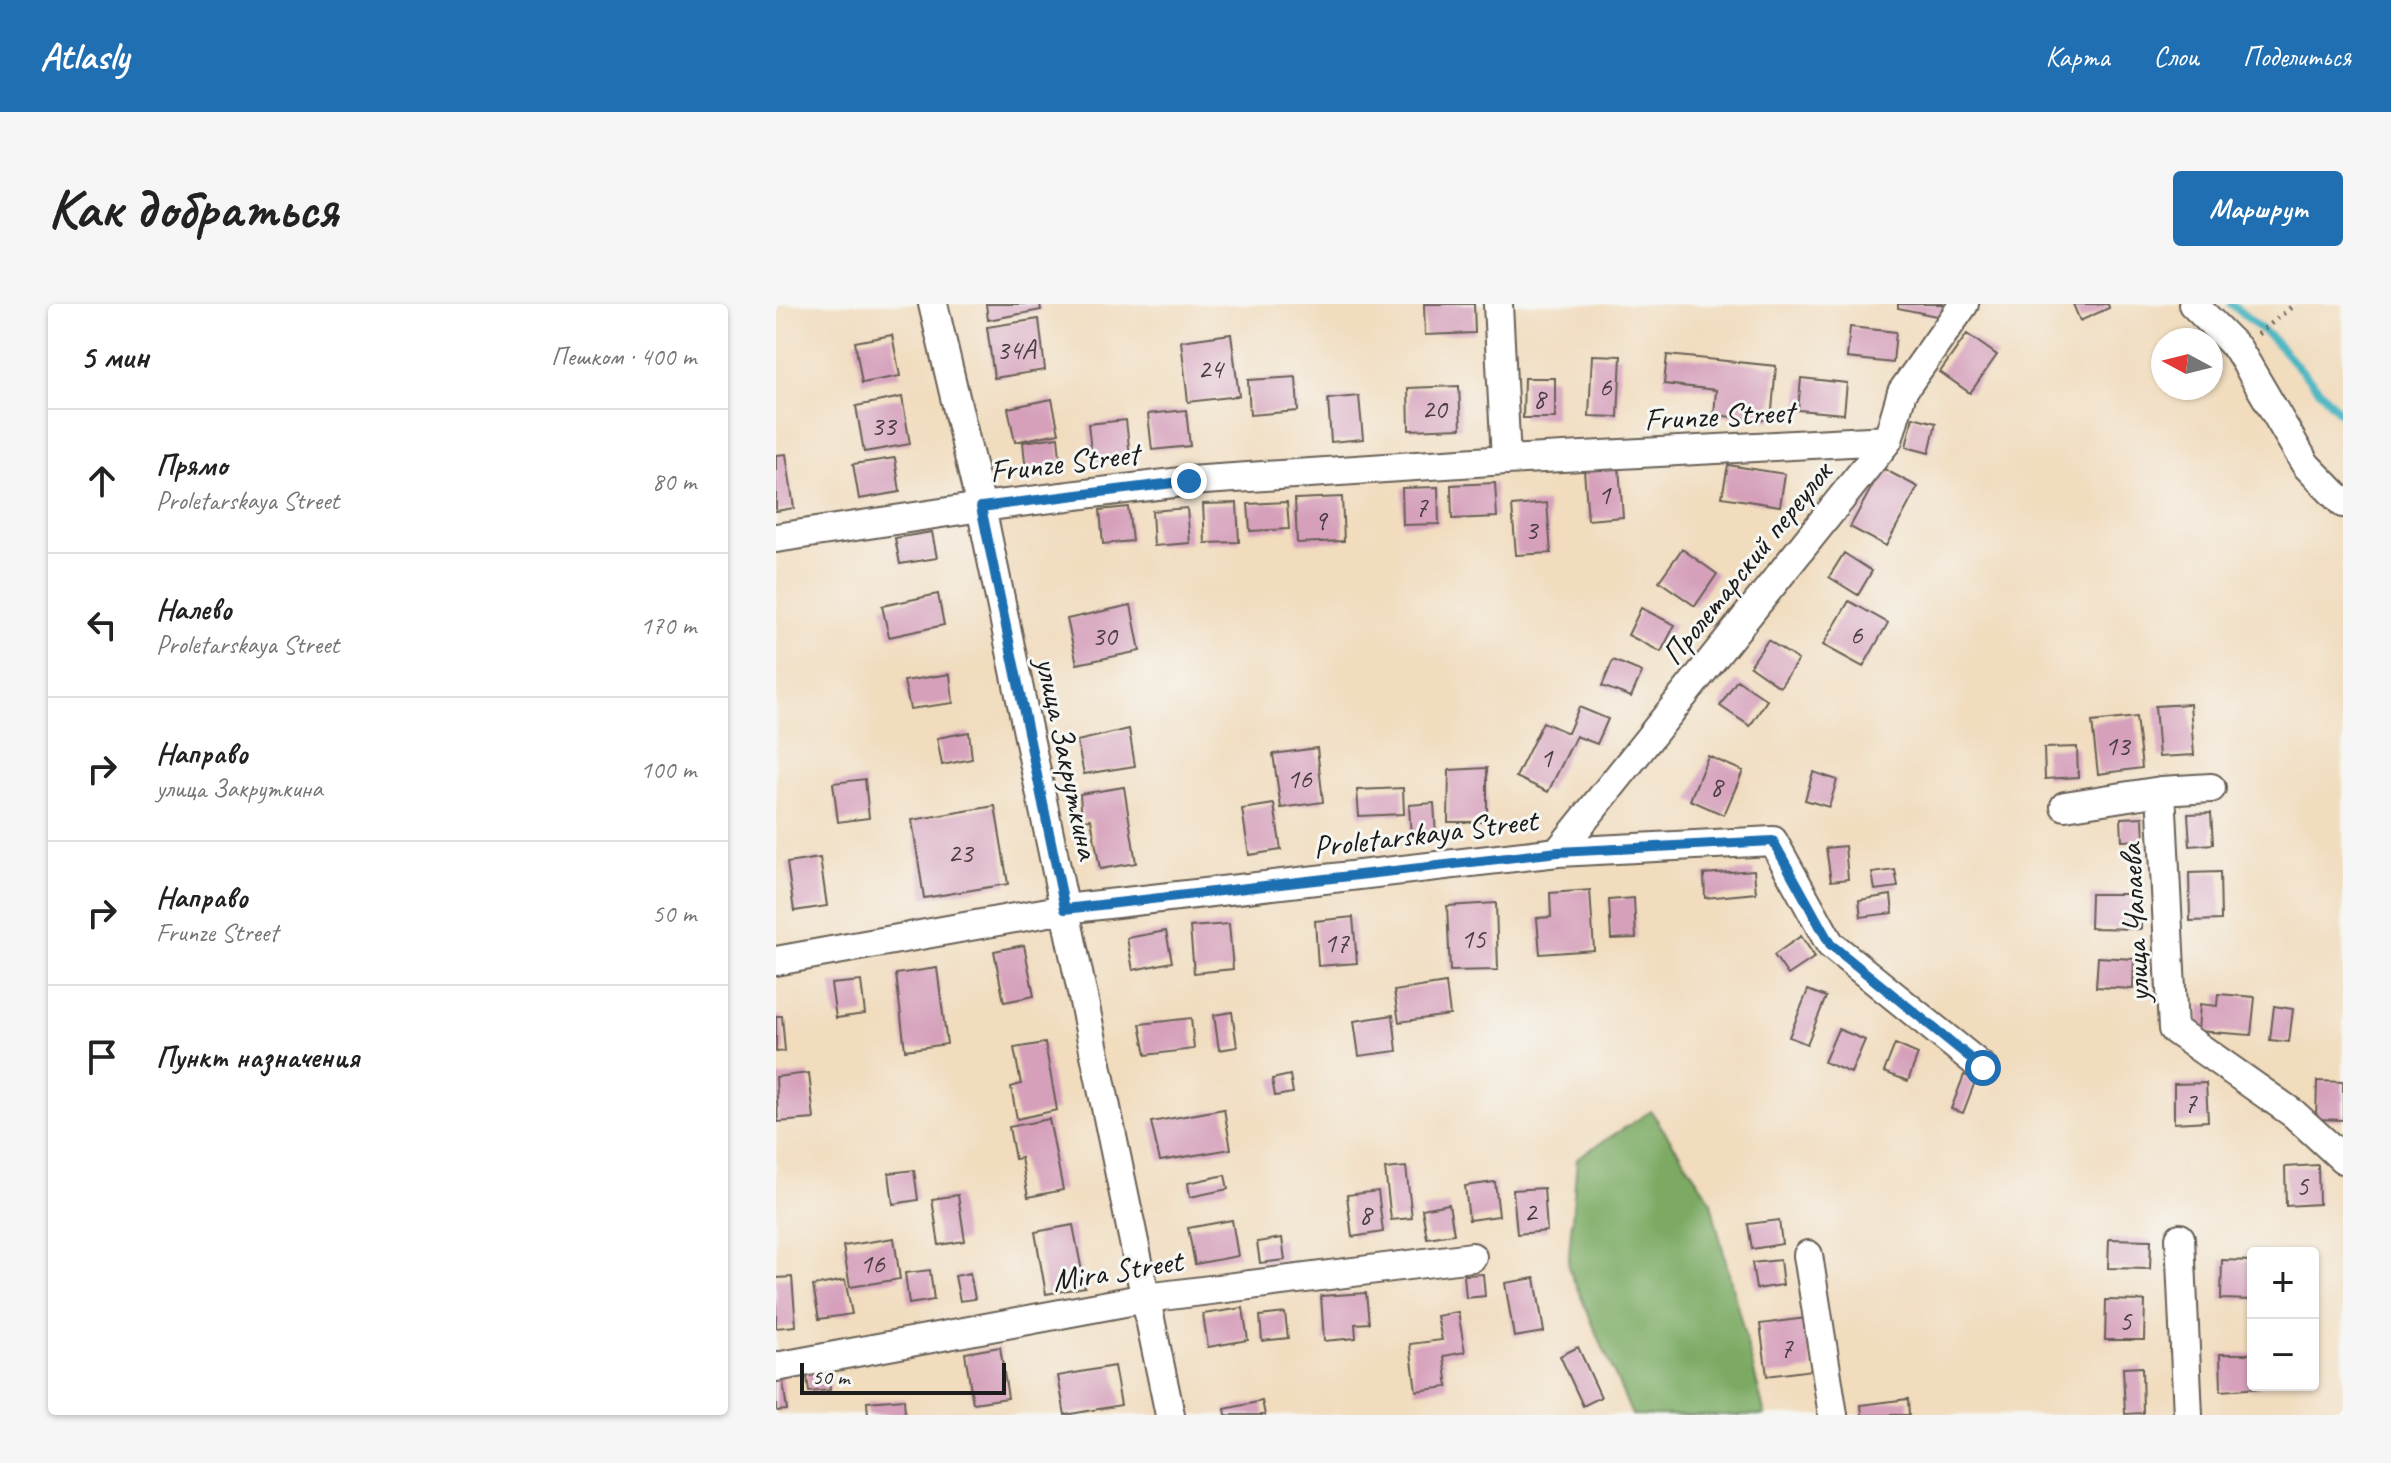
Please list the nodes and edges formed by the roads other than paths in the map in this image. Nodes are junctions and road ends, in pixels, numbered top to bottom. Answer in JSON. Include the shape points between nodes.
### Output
{"nodes":[{"id":1,"x":933,"y":304,"type":"edge"},
{"id":2,"x":1498,"y":304,"type":"edge"},
{"id":3,"x":1964,"y":304,"type":"edge"},
{"id":4,"x":2193,"y":304,"type":"edge"},
{"id":5,"x":1888,"y":440,"type":"junction"},
{"id":6,"x":1506,"y":460,"type":"junction"},
{"id":7,"x":2343,"y":503,"type":"edge"},
{"id":8,"x":981,"y":507,"type":"junction"},
{"id":9,"x":776,"y":538,"type":"edge"},
{"id":10,"x":2211,"y":788,"type":"dead end"},
{"id":11,"x":2161,"y":791,"type":"junction"},
{"id":12,"x":2065,"y":806,"type":"dead end"},
{"id":13,"x":1558,"y":852,"type":"junction"},
{"id":14,"x":1065,"y":909,"type":"junction"},
{"id":15,"x":776,"y":961,"type":"edge"},
{"id":16,"x":1983,"y":1068,"type":"dead end"},
{"id":17,"x":2343,"y":1159,"type":"edge"},
{"id":18,"x":2180,"y":1238,"type":"dead end"},
{"id":19,"x":1808,"y":1255,"type":"dead end"},
{"id":20,"x":1472,"y":1257,"type":"dead end"},
{"id":21,"x":1146,"y":1298,"type":"junction"},
{"id":22,"x":776,"y":1367,"type":"edge"},
{"id":23,"x":1170,"y":1415,"type":"edge"},
{"id":24,"x":1833,"y":1415,"type":"edge"},
{"id":25,"x":2188,"y":1415,"type":"edge"}],
"edges":[{"from":1,"to":8,"type":"street","name":"улица Закруткина"},
{"from":2,"to":6,"type":"street"},
{"from":3,"to":5,"type":"street","name":"Пролетарский переулок","via":[[1902,392]]},
{"from":4,"to":7,"type":"street","via":[[2238,349],[2306,465]]},
{"from":5,"to":6,"type":"street","name":"Frunze Street"},
{"from":5,"to":13,"type":"street","name":"Пролетарский переулок"},
{"from":6,"to":8,"type":"street","name":"Frunze Street","via":[[1189,481]]},
{"from":8,"to":9,"type":"street","name":"Frunze Street"},
{"from":8,"to":14,"type":"street","name":"улица Закруткина"},
{"from":10,"to":11,"type":"street","name":"улица Чапаева"},
{"from":11,"to":12,"type":"street","name":"улица Чапаева"},
{"from":11,"to":17,"type":"street","name":"улица Чапаева","via":[[2173,1029],[2294,1114]]},
{"from":13,"to":14,"type":"street","name":"Proletarskaya Street"},
{"from":13,"to":16,"type":"street","name":"Proletarskaya Street","via":[[1773,841],[1830,944]]},
{"from":14,"to":15,"type":"street","name":"Proletarskaya Street"},
{"from":14,"to":21,"type":"street","name":"улица Закруткина"},
{"from":18,"to":25,"type":"street"},
{"from":19,"to":24,"type":"street"},
{"from":20,"to":21,"type":"street","name":"Mira Street"},
{"from":21,"to":22,"type":"street","name":"Mira Street"},
{"from":21,"to":23,"type":"street","name":"улица Закруткина"}]}
